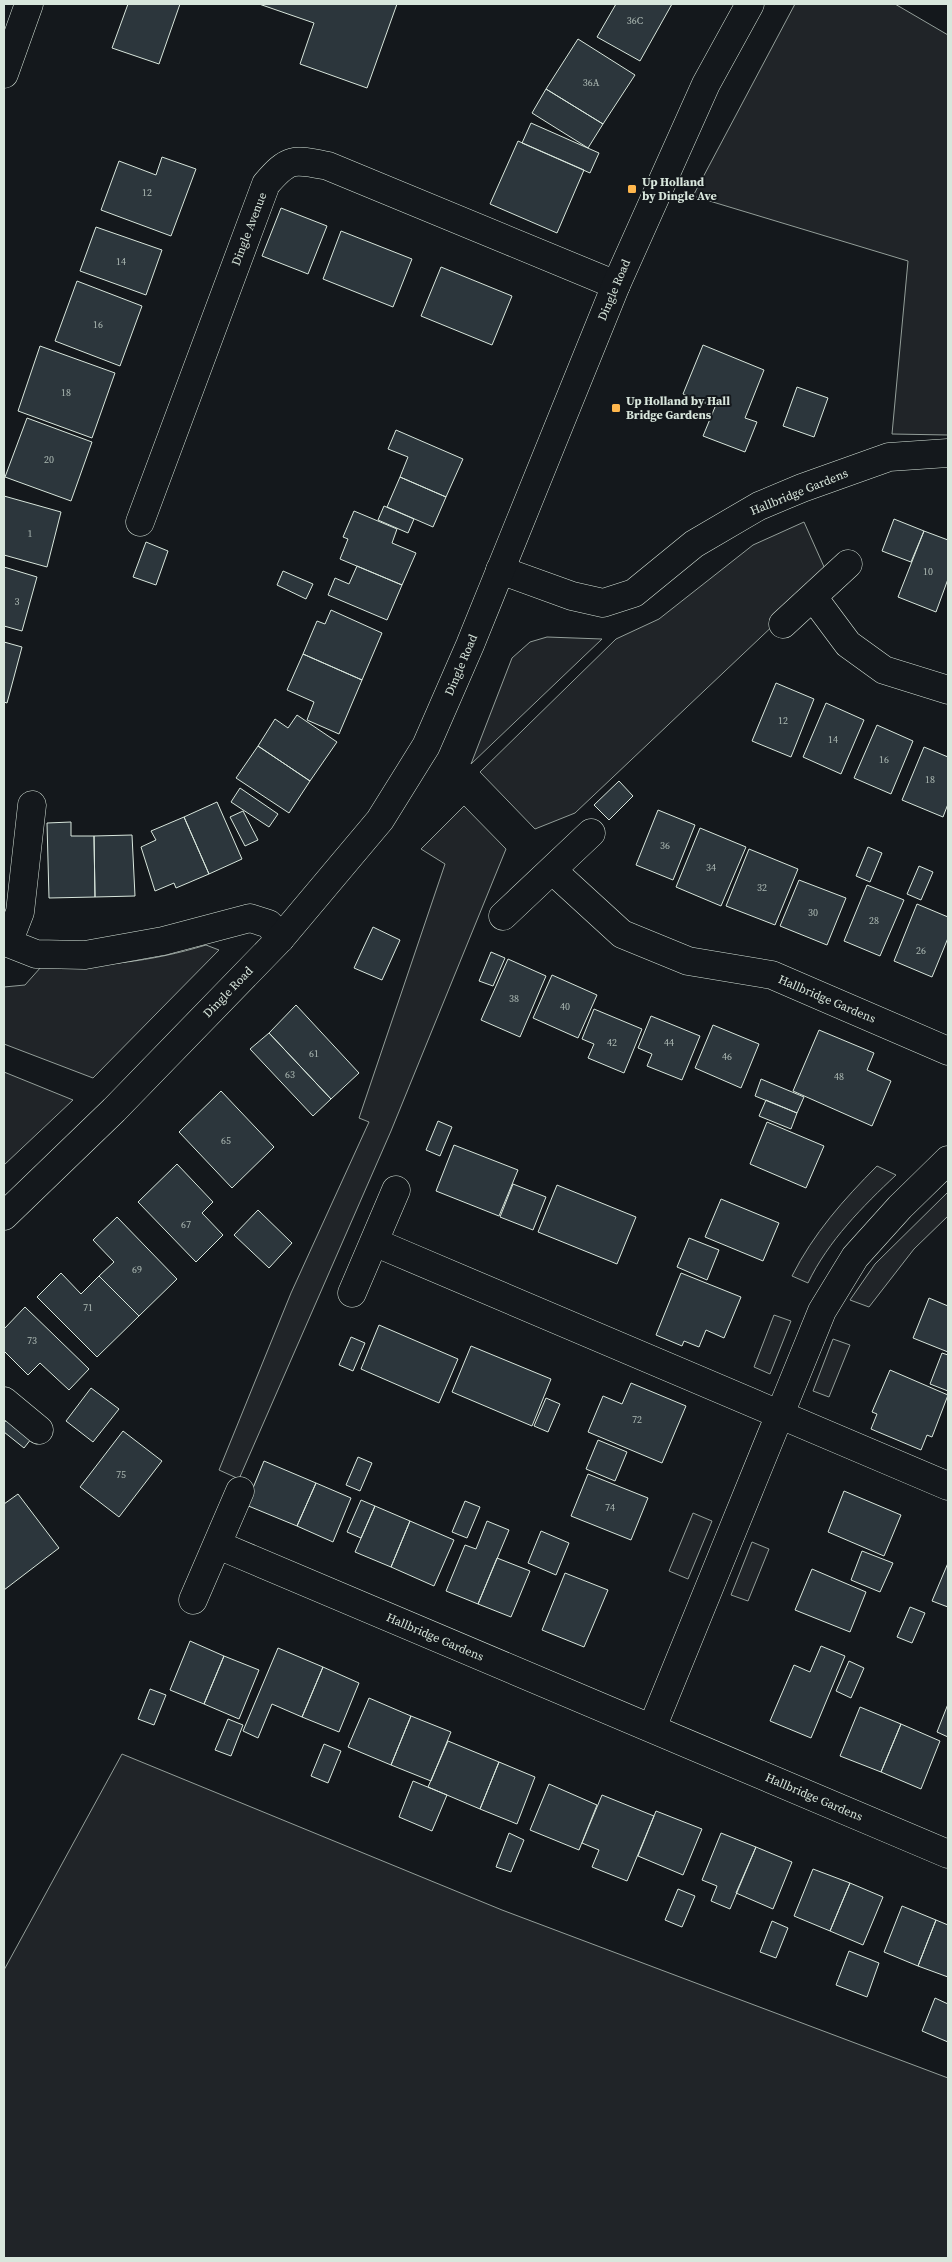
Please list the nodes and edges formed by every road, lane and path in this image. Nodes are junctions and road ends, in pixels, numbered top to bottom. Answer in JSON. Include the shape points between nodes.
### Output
{"nodes":[{"id":1,"x":29,"y":4,"type":"edge"},
{"id":2,"x":750,"y":4,"type":"edge"},
{"id":3,"x":4,"y":74,"type":"edge"},
{"id":4,"x":616,"y":285,"type":"junction"},
{"id":5,"x":948,"y":453,"type":"edge"},
{"id":6,"x":140,"y":522,"type":"dead end"},
{"id":7,"x":848,"y":564,"type":"dead end"},
{"id":8,"x":500,"y":570,"type":"junction"},
{"id":9,"x":813,"y":597,"type":"junction"},
{"id":10,"x":783,"y":624,"type":"dead end"},
{"id":11,"x":948,"y":690,"type":"edge"},
{"id":12,"x":32,"y":805,"type":"dead end"},
{"id":13,"x":591,"y":833,"type":"dead end"},
{"id":14,"x":552,"y":870,"type":"junction"},
{"id":15,"x":503,"y":916,"type":"dead end"},
{"id":16,"x":280,"y":939,"type":"junction"},
{"id":17,"x":6,"y":948,"type":"edge"},
{"id":18,"x":948,"y":1051,"type":"edge"},
{"id":19,"x":948,"y":1160,"type":"edge"},
{"id":20,"x":396,"y":1190,"type":"dead end"},
{"id":21,"x":4,"y":1216,"type":"edge"},
{"id":22,"x":374,"y":1242,"type":"junction"},
{"id":23,"x":352,"y":1294,"type":"dead end"},
{"id":24,"x":4,"y":1401,"type":"edge"},
{"id":25,"x":780,"y":1415,"type":"junction"},
{"id":26,"x":39,"y":1430,"type":"dead end"},
{"id":27,"x":948,"y":1486,"type":"edge"},
{"id":28,"x":240,"y":1491,"type":"dead end"},
{"id":29,"x":218,"y":1545,"type":"junction"},
{"id":30,"x":193,"y":1600,"type":"dead end"},
{"id":31,"x":652,"y":1728,"type":"junction"},
{"id":32,"x":948,"y":1854,"type":"edge"}],
"edges":[{"from":1,"to":3,"type":"street"},
{"from":2,"to":4,"type":"street","name":"Dingle Road","via":[[706,84]]},
{"from":4,"to":6,"type":"street","name":"Dingle Avenue","via":[[328,166],[303,160],[283,164],[266,184]]},
{"from":4,"to":8,"type":"street","name":"Dingle Road"},
{"from":5,"to":8,"type":"street","name":"Hallbridge Gardens","via":[[889,457],[759,506],[694,544],[634,593],[603,603],[572,596]]},
{"from":7,"to":9,"type":"street"},
{"from":8,"to":16,"type":"street","name":"Dingle Road","via":[[426,746],[380,820]]},
{"from":9,"to":10,"type":"street"},
{"from":9,"to":11,"type":"street","via":[[848,644],[884,670]]},
{"from":12,"to":17,"type":"street","via":[[20,912]]},
{"from":13,"to":14,"type":"street"},
{"from":14,"to":15,"type":"street"},
{"from":14,"to":18,"type":"street","name":"Hallbridge Gardens","via":[[622,934],[688,962],[772,975]]},
{"from":16,"to":17,"type":"street","via":[[269,924],[250,918],[163,941],[85,955],[36,954]]},
{"from":16,"to":21,"type":"street","name":"Dingle Road","via":[[114,1110]]},
{"from":19,"to":25,"type":"street","via":[[856,1257],[822,1312]]},
{"from":20,"to":22,"type":"street"},
{"from":22,"to":23,"type":"street"},
{"from":22,"to":25,"type":"street"},
{"from":24,"to":26,"type":"street"},
{"from":25,"to":27,"type":"street"},
{"from":25,"to":31,"type":"street"},
{"from":28,"to":29,"type":"street"},
{"from":29,"to":30,"type":"street"},
{"from":29,"to":31,"type":"street","name":"Hallbridge Gardens"},
{"from":31,"to":32,"type":"street","name":"Hallbridge Gardens"}]}
